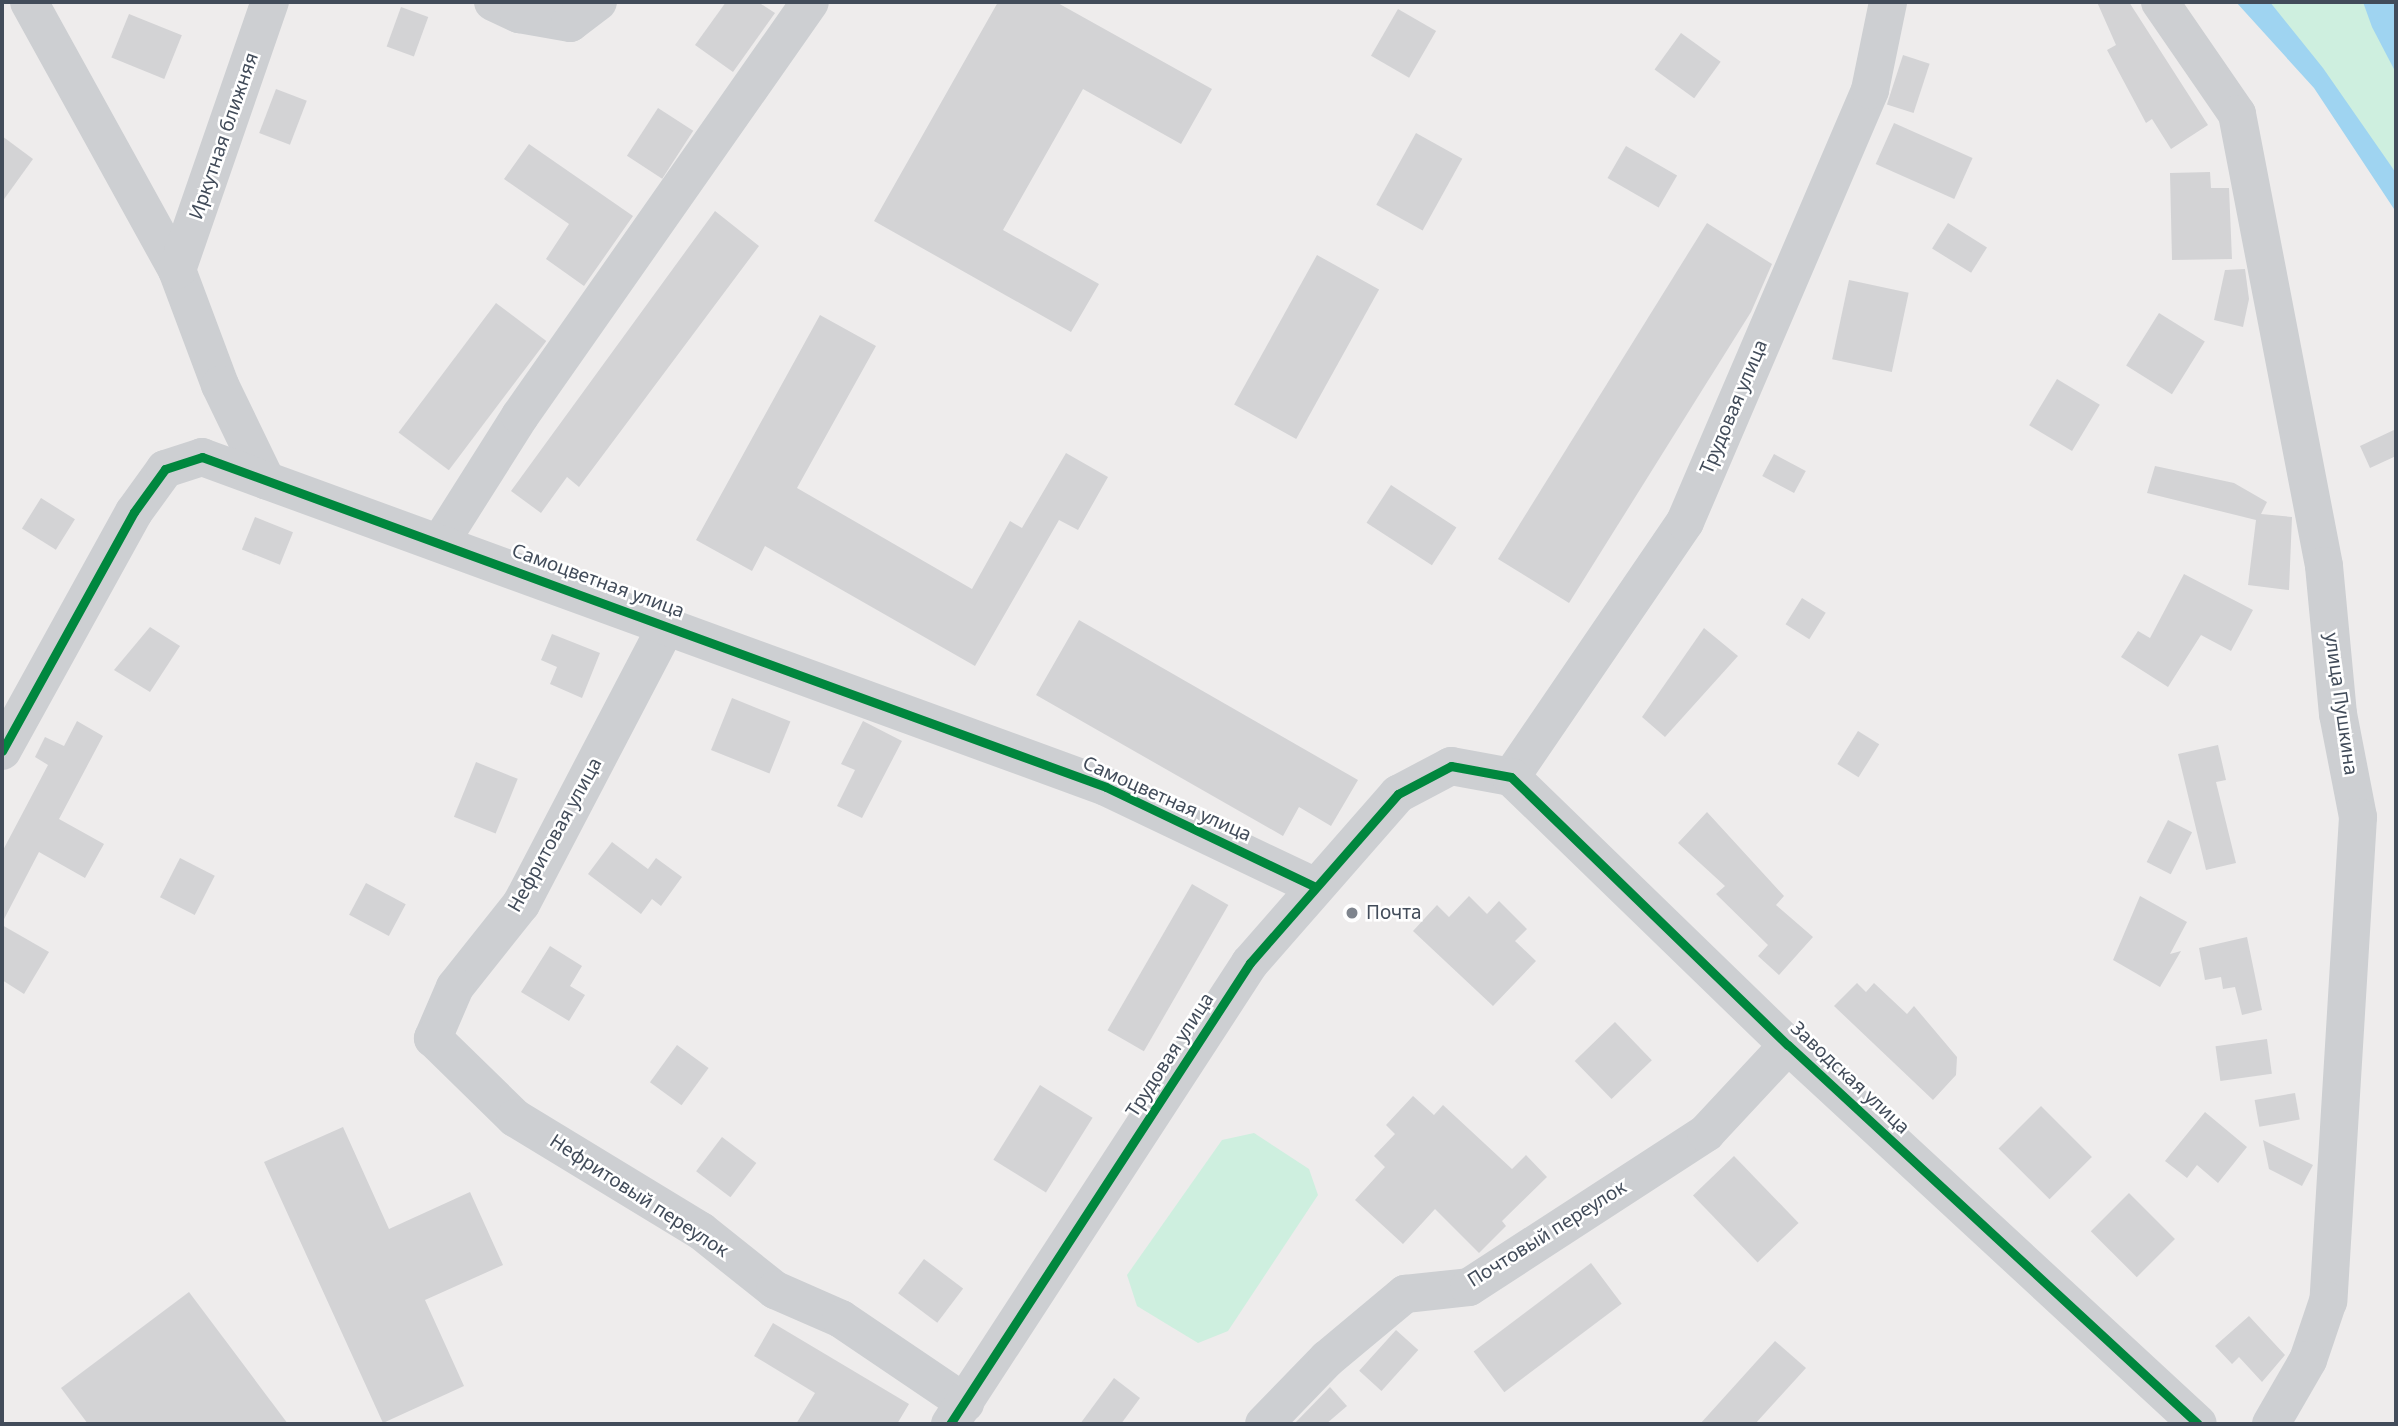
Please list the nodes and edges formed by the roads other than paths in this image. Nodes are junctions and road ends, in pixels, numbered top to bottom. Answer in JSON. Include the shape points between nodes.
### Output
{"nodes":[{"id":1,"x":29,"y":2,"type":"edge"},
{"id":2,"x":270,"y":2,"type":"edge"},
{"id":3,"x":493,"y":2,"type":"edge"},
{"id":4,"x":598,"y":2,"type":"edge"},
{"id":5,"x":810,"y":2,"type":"edge"},
{"id":6,"x":1888,"y":2,"type":"edge"},
{"id":7,"x":2160,"y":2,"type":"edge"},
{"id":8,"x":177,"y":270,"type":"junction"},
{"id":9,"x":266,"y":481,"type":"junction"},
{"id":10,"x":441,"y":541,"type":"junction"},
{"id":11,"x":667,"y":625,"type":"junction"},
{"id":12,"x":2,"y":751,"type":"edge"},
{"id":13,"x":1493,"y":771,"type":"junction"},
{"id":14,"x":1314,"y":886,"type":"junction"},
{"id":15,"x":433,"y":1038,"type":"joint"},
{"id":16,"x":1788,"y":1045,"type":"junction"},
{"id":17,"x":958,"y":1414,"type":"edge"},
{"id":18,"x":1264,"y":1424,"type":"edge"},
{"id":19,"x":2198,"y":1424,"type":"edge"},
{"id":20,"x":2271,"y":1424,"type":"edge"}],
"edges":[{"from":1,"to":8,"type":"street"},
{"from":2,"to":8,"type":"street","name":"Иркутная ближняя"},
{"from":3,"to":4,"type":"street","via":[[519,15],[570,23]]},
{"from":5,"to":10,"type":"street"},
{"from":6,"to":13,"type":"street","name":"Трудовая улица","via":[[1870,90],[1685,523]]},
{"from":7,"to":20,"type":"street","name":"улица Пушкина","via":[[2237,114],[2244,141],[2324,566],[2338,714],[2358,817],[2328,1301],[2308,1360]]},
{"from":8,"to":9,"type":"street","via":[[220,385]]},
{"from":9,"to":10,"type":"street","name":"Самоцветная улица"},
{"from":9,"to":12,"type":"street","name":"Самоцветная улица","via":[[202,457],[165,469],[134,512]]},
{"from":10,"to":11,"type":"street","name":"Самоцветная улица"},
{"from":11,"to":14,"type":"street","name":"Самоцветная улица","via":[[1106,787]]},
{"from":11,"to":15,"type":"street","name":"Нефритовая улица","via":[[521,905],[455,988]]},
{"from":13,"to":14,"type":"street","name":"Трудовая улица","via":[[1451,766],[1398,794]]},
{"from":13,"to":16,"type":"street","name":"Заводская улица"},
{"from":14,"to":17,"type":"street","name":"Трудовая улица","via":[[1250,963]]},
{"from":15,"to":17,"type":"street","name":"Нефритовый переулок","via":[[515,1118],[701,1231],[775,1290],[841,1319]]},
{"from":16,"to":18,"type":"street","name":"Почтовый переулок","via":[[1706,1133],[1469,1287],[1405,1294],[1327,1359]]},
{"from":16,"to":19,"type":"street","name":"Заводская улица"}]}
